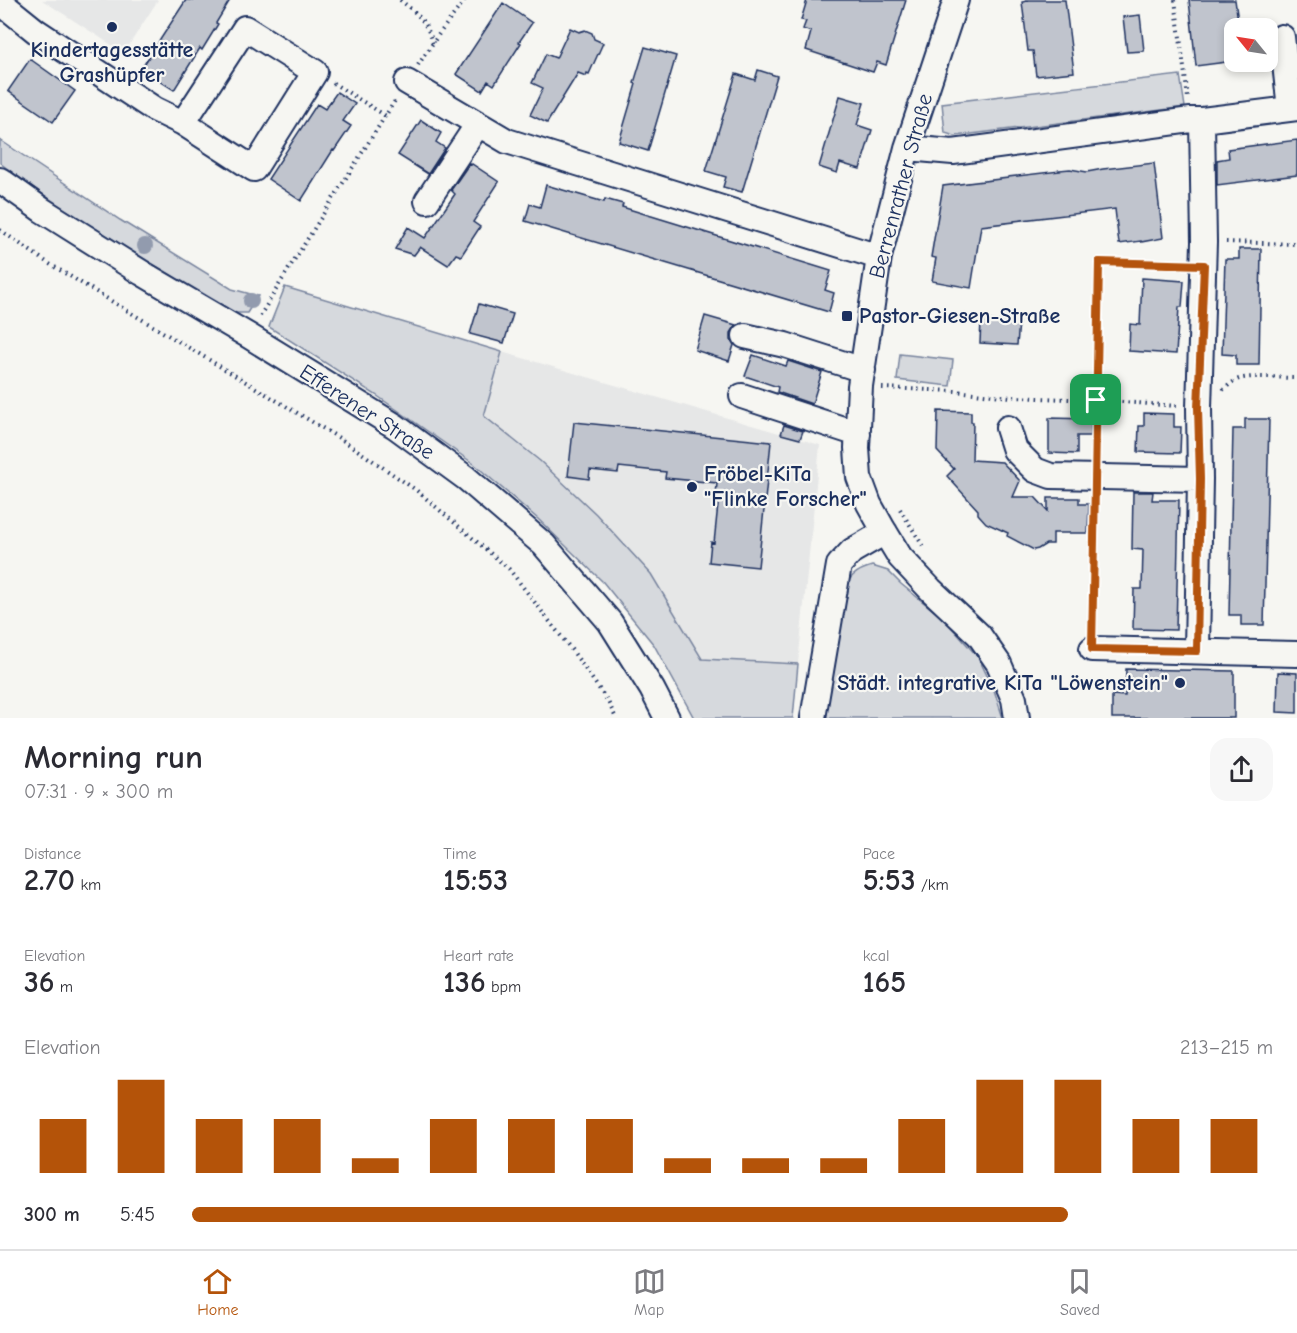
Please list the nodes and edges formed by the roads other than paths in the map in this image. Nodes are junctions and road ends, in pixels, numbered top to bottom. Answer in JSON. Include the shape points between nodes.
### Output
{"nodes":[{"id":1,"x":956,"y":0,"type":"edge"},
{"id":2,"x":0,"y":2,"type":"edge"},
{"id":3,"x":1282,"y":37,"type":"dead end"},
{"id":4,"x":407,"y":82,"type":"road end"},
{"id":5,"x":1294,"y":109,"type":"edge"},
{"id":6,"x":1196,"y":120,"type":"junction"},
{"id":7,"x":183,"y":123,"type":"junction"},
{"id":8,"x":478,"y":124,"type":"junction"},
{"id":9,"x":907,"y":148,"type":"junction"},
{"id":10,"x":0,"y":180,"type":"edge"},
{"id":11,"x":427,"y":201,"type":"dead end"},
{"id":12,"x":879,"y":257,"type":"junction"},
{"id":13,"x":745,"y":336,"type":"dead end"},
{"id":14,"x":862,"y":378,"type":"junction"},
{"id":15,"x":742,"y":396,"type":"dead end"},
{"id":16,"x":1008,"y":428,"type":"dead end"},
{"id":17,"x":858,"y":434,"type":"junction"},
{"id":18,"x":1200,"y":479,"type":"junction"},
{"id":19,"x":885,"y":532,"type":"junction"},
{"id":20,"x":1092,"y":649,"type":"road end"},
{"id":21,"x":1197,"y":651,"type":"junction"},
{"id":22,"x":1297,"y":654,"type":"edge"},
{"id":23,"x":667,"y":718,"type":"edge"},
{"id":24,"x":813,"y":718,"type":"edge"},
{"id":25,"x":1017,"y":718,"type":"edge"}],
"edges":[{"from":1,"to":9,"type":"street","name":"Berrenrather Straße"},
{"from":2,"to":7,"type":"street","via":[[36,31],[154,109]]},
{"from":3,"to":5,"type":"street"},
{"from":4,"to":8,"type":"street"},
{"from":5,"to":6,"type":"street"},
{"from":6,"to":9,"type":"street","via":[[953,152]]},
{"from":6,"to":18,"type":"street","via":[[1204,253],[1198,408]]},
{"from":7,"to":7,"type":"street","via":[[254,168],[315,72],[245,28]]},
{"from":8,"to":11,"type":"street"},
{"from":8,"to":12,"type":"street","via":[[507,141]]},
{"from":9,"to":12,"type":"street","name":"Berrenrather Straße"},
{"from":10,"to":23,"type":"street","name":"Efferener Straße","via":[[132,267],[395,426],[466,478],[543,545],[610,622]]},
{"from":12,"to":14,"type":"street","name":"Berrenrather Straße"},
{"from":13,"to":14,"type":"street","via":[[785,345]]},
{"from":14,"to":17,"type":"street","name":"Berrenrather Straße"},
{"from":15,"to":17,"type":"street"},
{"from":16,"to":18,"type":"street","via":[[1016,450],[1035,470],[1051,476]]},
{"from":17,"to":19,"type":"street","name":"Berrenrather Straße","via":[[859,477]]},
{"from":18,"to":21,"type":"street"},
{"from":19,"to":24,"type":"street","via":[[852,551],[839,565]]},
{"from":19,"to":25,"type":"street","name":"Berrenrather Straße","via":[[900,557],[979,634],[999,664],[1014,699]]},
{"from":20,"to":21,"type":"street"},
{"from":21,"to":22,"type":"street"}]}
